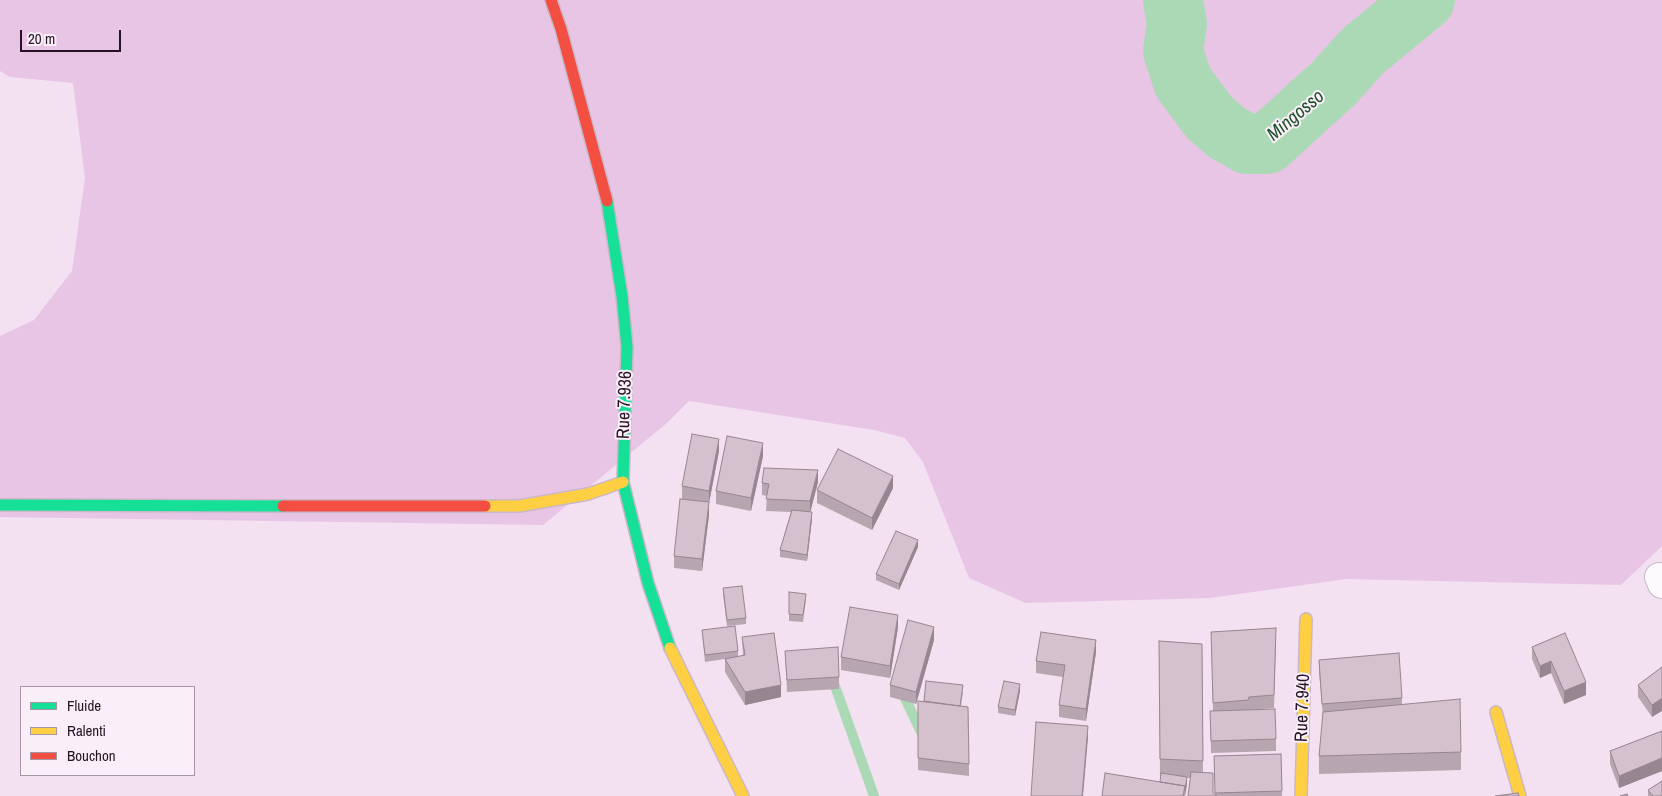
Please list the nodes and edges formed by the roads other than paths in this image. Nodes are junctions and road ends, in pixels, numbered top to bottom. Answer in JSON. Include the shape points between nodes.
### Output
{"nodes":[{"id":1,"x":551,"y":0,"type":"edge"},
{"id":2,"x":623,"y":482,"type":"junction"},
{"id":3,"x":0,"y":505,"type":"edge"},
{"id":4,"x":1306,"y":619,"type":"dead end"},
{"id":5,"x":1496,"y":712,"type":"dead end"},
{"id":6,"x":743,"y":796,"type":"edge"},
{"id":7,"x":1301,"y":796,"type":"edge"},
{"id":8,"x":1520,"y":796,"type":"edge"}],
"edges":[{"from":1,"to":2,"type":"street","name":"Rue 7.936","via":[[607,201],[622,296],[627,347]]},
{"from":2,"to":3,"type":"street","via":[[588,494],[519,506]]},
{"from":2,"to":6,"type":"street","name":"Rue 7.936","via":[[648,584],[671,648]]},
{"from":4,"to":7,"type":"street","name":"Rue 7.940"},
{"from":5,"to":8,"type":"street"}]}
